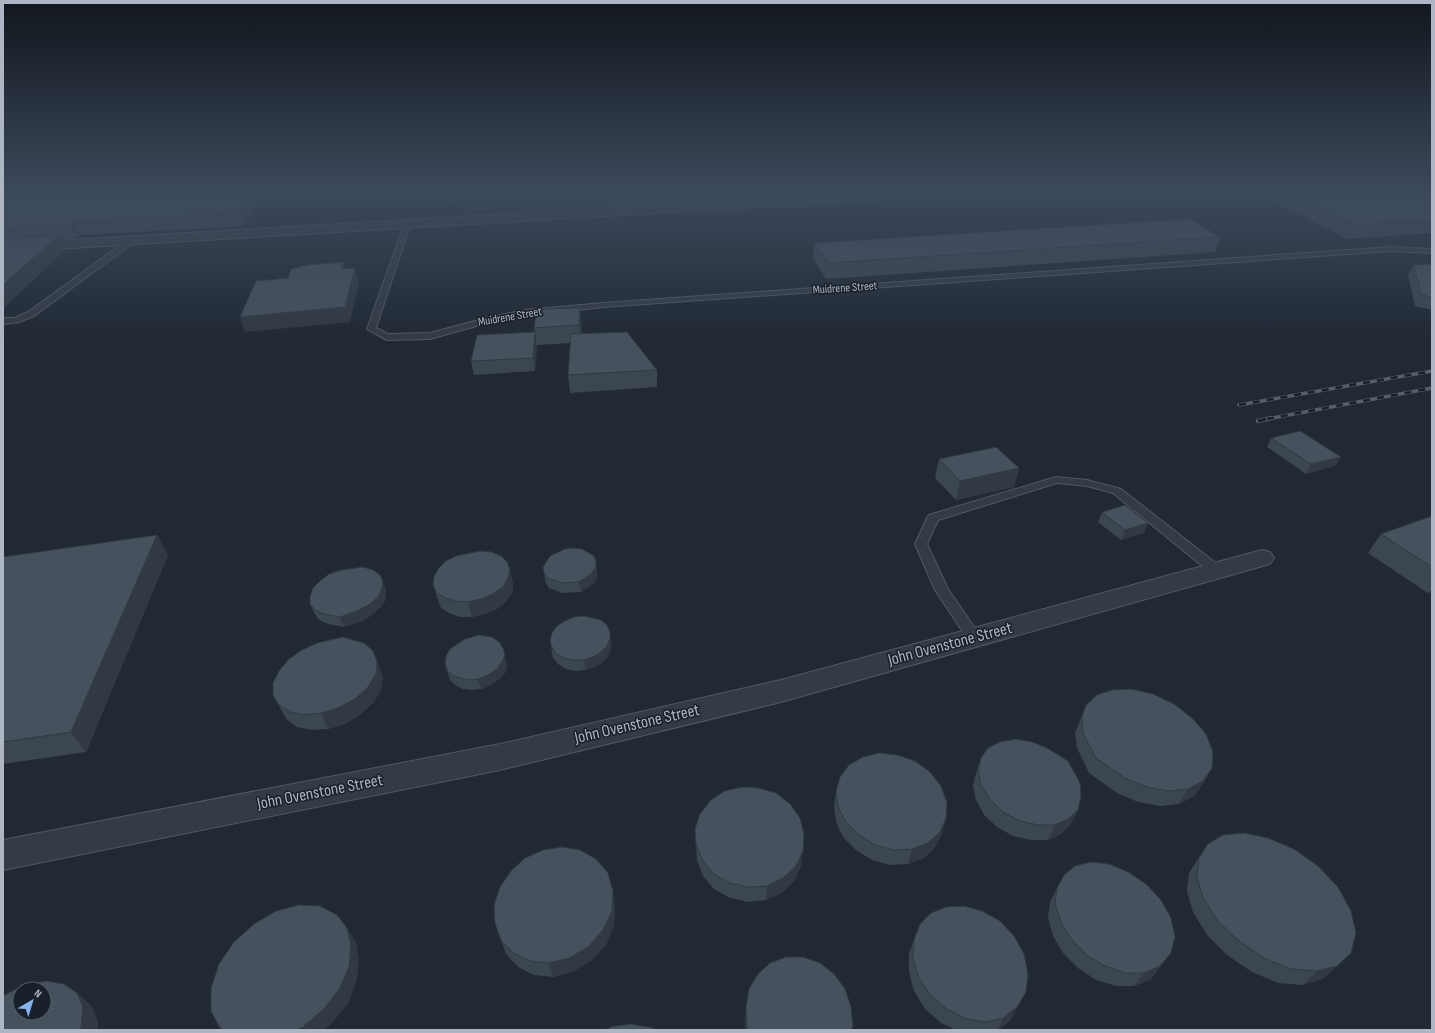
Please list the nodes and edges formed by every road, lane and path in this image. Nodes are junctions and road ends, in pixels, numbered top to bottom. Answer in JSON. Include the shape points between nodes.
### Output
{"nodes":[{"id":1,"x":81,"y":243,"type":"edge"},
{"id":2,"x":130,"y":243,"type":"edge"},
{"id":3,"x":401,"y":243,"type":"edge"},
{"id":4,"x":3,"y":248,"type":"edge"},
{"id":5,"x":1432,"y":252,"type":"edge"},
{"id":6,"x":3,"y":321,"type":"edge"},
{"id":7,"x":1262,"y":558,"type":"dead end"},
{"id":8,"x":1217,"y":571,"type":"junction"},
{"id":9,"x":974,"y":638,"type":"junction"},
{"id":10,"x":3,"y":855,"type":"edge"}],
"edges":[{"from":1,"to":4,"type":"street"},
{"from":2,"to":6,"type":"lane","via":[[31,314],[16,320]]},
{"from":3,"to":5,"type":"lane","name":"Muidrene Street","via":[[371,329],[387,337],[430,336],[524,313],[603,305],[1391,249]]},
{"from":7,"to":8,"type":"street","name":"John Ovenstone Street"},
{"from":8,"to":9,"type":"street","name":"John Ovenstone Street"},
{"from":8,"to":9,"type":"lane","via":[[1117,491],[1087,483],[1056,480],[933,518],[921,544],[942,590]]},
{"from":9,"to":10,"type":"street","name":"John Ovenstone Street","via":[[781,691],[500,757]]}]}
